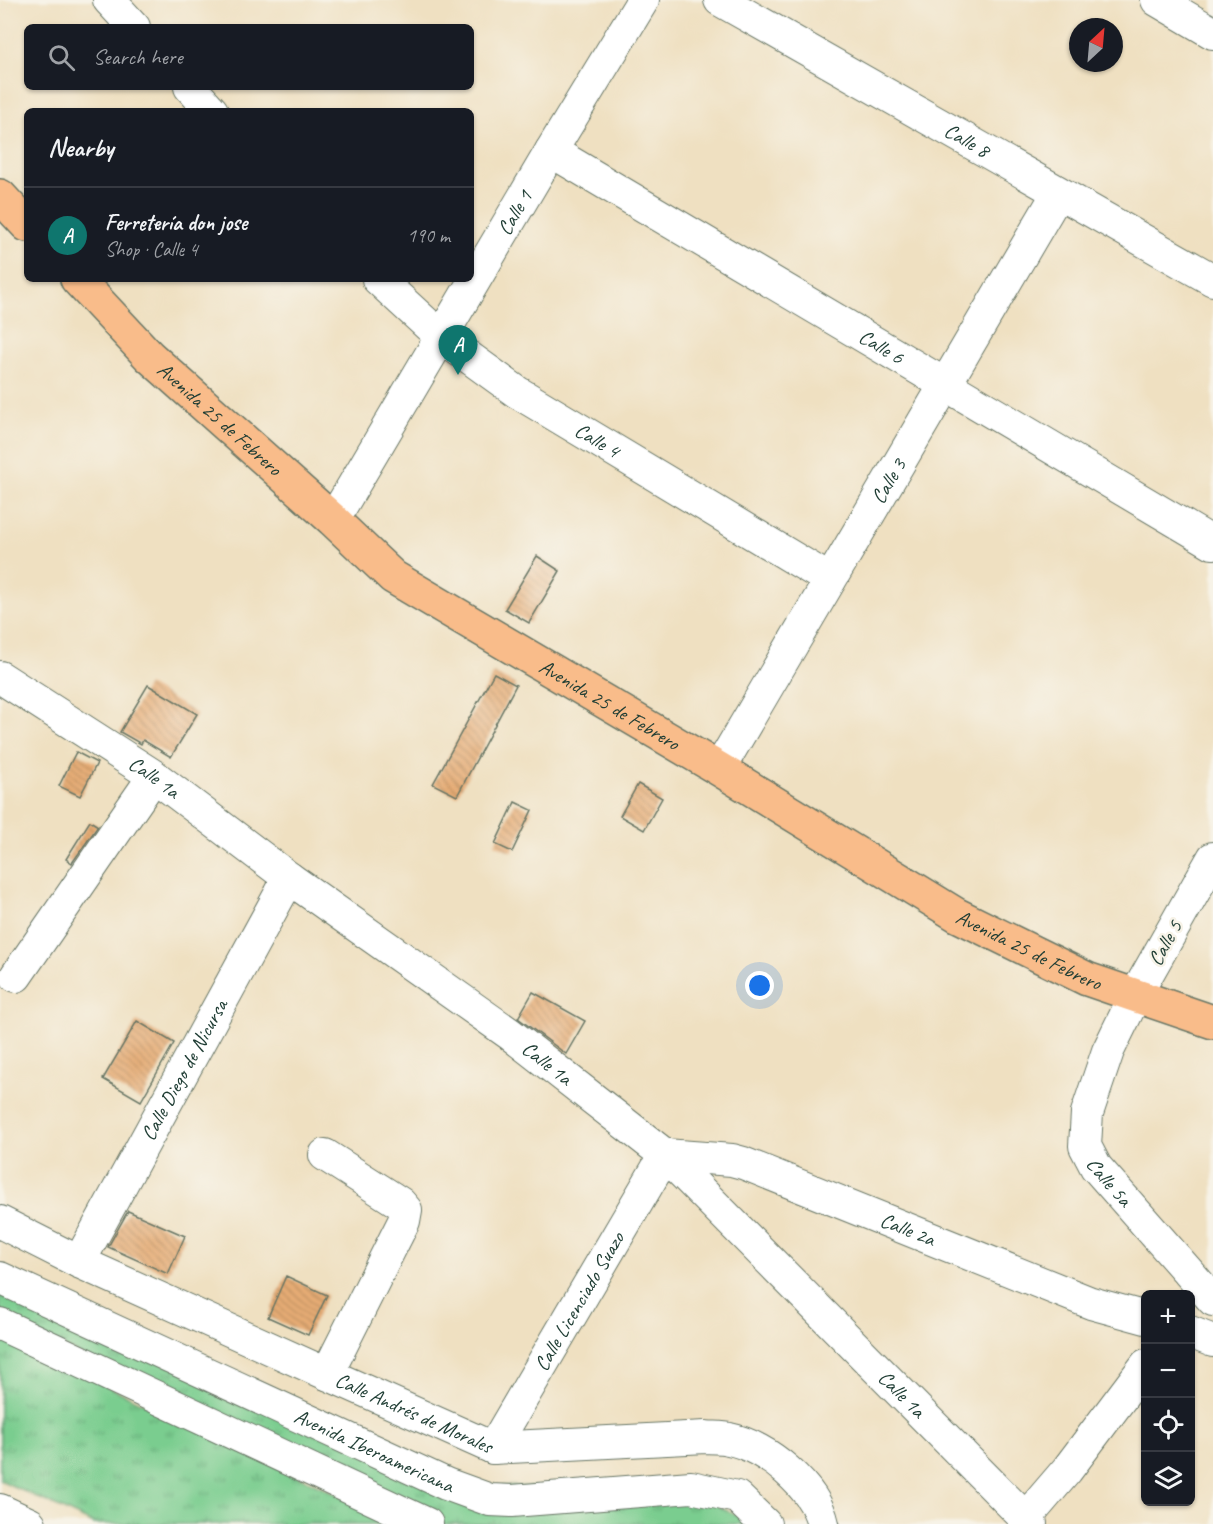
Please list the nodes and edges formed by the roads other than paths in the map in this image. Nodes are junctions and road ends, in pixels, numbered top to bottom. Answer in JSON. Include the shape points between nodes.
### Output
{"nodes":[{"id":1,"x":109,"y":0,"type":"edge"},
{"id":2,"x":643,"y":0,"type":"edge"},
{"id":3,"x":720,"y":0,"type":"edge"},
{"id":4,"x":1157,"y":0,"type":"edge"},
{"id":5,"x":131,"y":24,"type":"edge"},
{"id":6,"x":1213,"y":33,"type":"edge"},
{"id":7,"x":193,"y":90,"type":"edge"},
{"id":8,"x":209,"y":108,"type":"edge"},
{"id":9,"x":551,"y":151,"type":"junction"},
{"id":10,"x":1058,"y":193,"type":"junction"},
{"id":11,"x":0,"y":196,"type":"edge"},
{"id":12,"x":24,"y":222,"type":"edge"},
{"id":13,"x":1213,"y":280,"type":"edge"},
{"id":14,"x":474,"y":281,"type":"edge"},
{"id":15,"x":80,"y":282,"type":"edge"},
{"id":16,"x":381,"y":282,"type":"edge"},
{"id":17,"x":474,"y":282,"type":"edge"},
{"id":18,"x":441,"y":337,"type":"junction"},
{"id":19,"x":945,"y":385,"type":"junction"},
{"id":20,"x":333,"y":520,"type":"junction"},
{"id":21,"x":1213,"y":543,"type":"edge"},
{"id":22,"x":830,"y":580,"type":"junction"},
{"id":23,"x":0,"y":678,"type":"edge"},
{"id":24,"x":719,"y":769,"type":"junction"},
{"id":25,"x":154,"y":776,"type":"junction"},
{"id":26,"x":1213,"y":858,"type":"edge"},
{"id":27,"x":289,"y":878,"type":"junction"},
{"id":28,"x":16,"y":976,"type":"dead end"},
{"id":29,"x":1135,"y":996,"type":"junction"},
{"id":30,"x":1213,"y":1022,"type":"edge"},
{"id":31,"x":325,"y":1155,"type":"dead end"},
{"id":32,"x":665,"y":1155,"type":"junction"},
{"id":33,"x":0,"y":1222,"type":"edge"},
{"id":34,"x":80,"y":1262,"type":"junction"},
{"id":35,"x":0,"y":1278,"type":"edge"},
{"id":36,"x":1200,"y":1292,"type":"edge"},
{"id":37,"x":1141,"y":1317,"type":"edge"},
{"id":38,"x":0,"y":1324,"type":"edge"},
{"id":39,"x":1195,"y":1334,"type":"edge"},
{"id":40,"x":1213,"y":1341,"type":"edge"},
{"id":41,"x":1141,"y":1372,"type":"edge"},
{"id":42,"x":327,"y":1374,"type":"junction"},
{"id":43,"x":493,"y":1448,"type":"junction"},
{"id":44,"x":0,"y":1510,"type":"edge"},
{"id":45,"x":1028,"y":1521,"type":"edge"},
{"id":46,"x":30,"y":1524,"type":"edge"},
{"id":47,"x":427,"y":1524,"type":"edge"},
{"id":48,"x":765,"y":1524,"type":"edge"},
{"id":49,"x":823,"y":1524,"type":"edge"}],
"edges":[{"from":1,"to":5,"type":"street"},
{"from":2,"to":9,"type":"street","name":"Calle 1"},
{"from":3,"to":10,"type":"street","name":"Calle 8"},
{"from":4,"to":6,"type":"street"},
{"from":7,"to":8,"type":"street"},
{"from":9,"to":14,"type":"street","name":"Calle 1"},
{"from":9,"to":19,"type":"street","name":"Calle 6"},
{"from":10,"to":13,"type":"street","name":"Calle 8"},
{"from":10,"to":19,"type":"street","name":"Calle 3"},
{"from":11,"to":12,"type":"main road"},
{"from":15,"to":20,"type":"main road","name":"Avenida 25 de Febrero","via":[[149,356]]},
{"from":16,"to":18,"type":"street","name":"Calle 4"},
{"from":17,"to":18,"type":"street","name":"Calle 1"},
{"from":18,"to":20,"type":"street","name":"Calle 1"},
{"from":18,"to":22,"type":"street","name":"Calle 4","via":[[517,392]]},
{"from":19,"to":21,"type":"street","name":"Calle 6"},
{"from":19,"to":22,"type":"street","name":"Calle 3"},
{"from":20,"to":24,"type":"main road","name":"Avenida 25 de Febrero","via":[[393,577]]},
{"from":22,"to":24,"type":"street","name":"Calle 3"},
{"from":23,"to":25,"type":"street","name":"Calle 1a"},
{"from":24,"to":29,"type":"main road","name":"Avenida 25 de Febrero","via":[[957,915],[1087,978]]},
{"from":25,"to":27,"type":"street","name":"Calle 1a"},
{"from":25,"to":28,"type":"street"},
{"from":26,"to":29,"type":"street","name":"Calle 5"},
{"from":27,"to":32,"type":"street","name":"Calle 1a","via":[[510,1034]]},
{"from":27,"to":34,"type":"street","name":"Calle Diego de Nicursa"},
{"from":29,"to":30,"type":"main road","name":"Avenida 25 de Febrero"},
{"from":29,"to":36,"type":"street","name":"Calle 5a","via":[[1108,1051],[1094,1092],[1087,1113],[1085,1146],[1096,1167]]},
{"from":31,"to":42,"type":"street","via":[[406,1210],[405,1221]]},
{"from":32,"to":37,"type":"street","name":"Calle 2a","via":[[742,1163],[1091,1303]]},
{"from":32,"to":43,"type":"street","name":"Calle Licenciado Suazo"},
{"from":32,"to":45,"type":"street","name":"Calle 1a"},
{"from":33,"to":34,"type":"street","name":"Calle Andrés de Morales"},
{"from":34,"to":42,"type":"street","name":"Calle Andrés de Morales"},
{"from":35,"to":48,"type":"street","name":"Avenida Iberoamericana","via":[[435,1479],[490,1500],[691,1488],[737,1497]]},
{"from":38,"to":47,"type":"street","name":"Avenida Iberoamericana"},
{"from":39,"to":40,"type":"street"},
{"from":41,"to":45,"type":"street"},
{"from":42,"to":43,"type":"street","name":"Calle Andrés de Morales"},
{"from":43,"to":49,"type":"street","name":"Calle Andrés de Morales","via":[[729,1438],[783,1466],[804,1488]]},
{"from":44,"to":46,"type":"street"}]}
